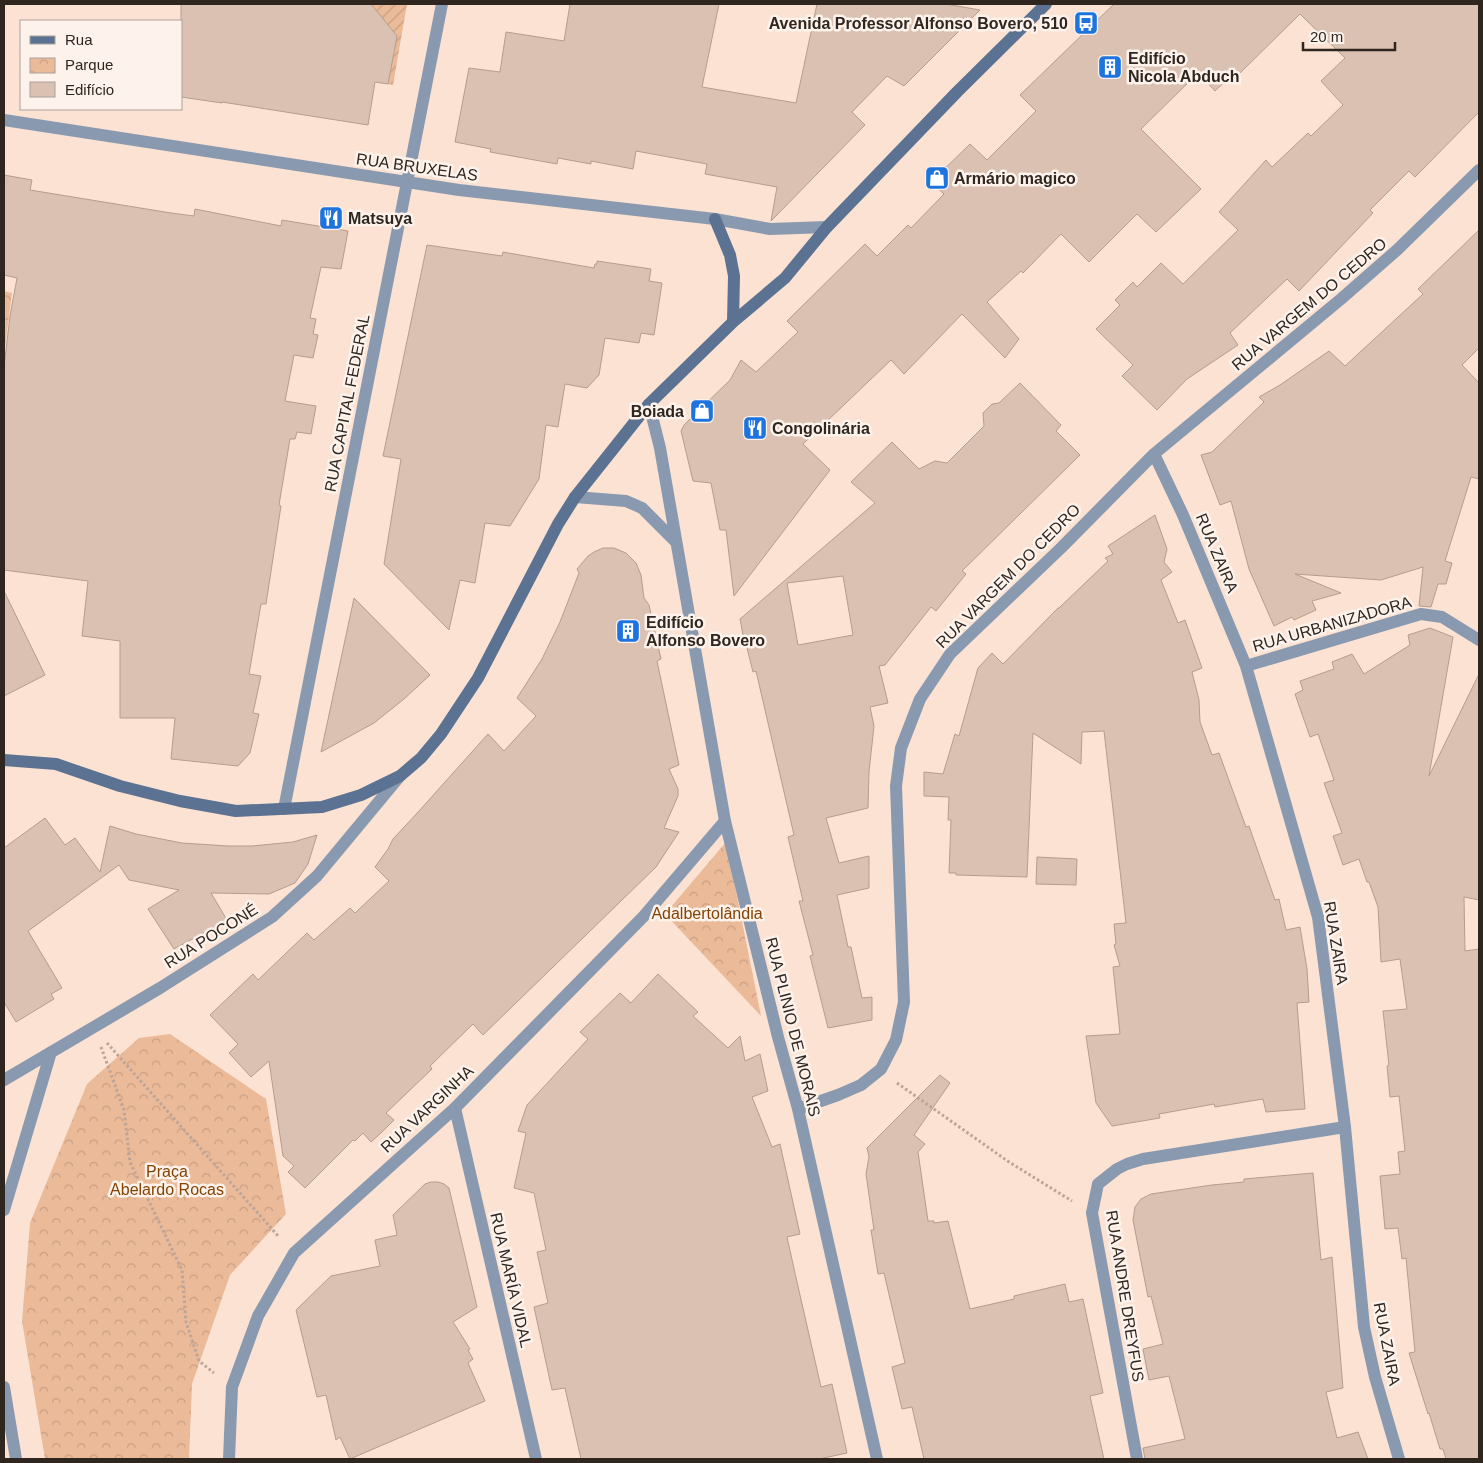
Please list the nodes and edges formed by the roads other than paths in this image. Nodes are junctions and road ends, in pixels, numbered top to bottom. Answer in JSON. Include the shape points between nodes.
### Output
{"nodes":[{"id":1,"x":442,"y":4,"type":"edge"},
{"id":2,"x":1046,"y":4,"type":"edge"},
{"id":3,"x":4,"y":120,"type":"edge"},
{"id":4,"x":1479,"y":170,"type":"edge"},
{"id":5,"x":408,"y":182,"type":"junction"},
{"id":6,"x":715,"y":219,"type":"junction"},
{"id":7,"x":827,"y":227,"type":"junction"},
{"id":8,"x":733,"y":322,"type":"junction"},
{"id":9,"x":649,"y":404,"type":"junction"},
{"id":10,"x":1154,"y":454,"type":"junction"},
{"id":11,"x":575,"y":496,"type":"junction"},
{"id":12,"x":676,"y":542,"type":"junction"},
{"id":13,"x":1479,"y":640,"type":"edge"},
{"id":14,"x":1246,"y":666,"type":"junction"},
{"id":15,"x":4,"y":760,"type":"edge"},
{"id":16,"x":400,"y":776,"type":"junction"},
{"id":17,"x":284,"y":809,"type":"junction"},
{"id":18,"x":725,"y":821,"type":"junction"},
{"id":19,"x":51,"y":1052,"type":"junction"},
{"id":20,"x":4,"y":1080,"type":"edge"},
{"id":21,"x":455,"y":1108,"type":"junction"},
{"id":22,"x":798,"y":1109,"type":"junction"},
{"id":23,"x":1345,"y":1126,"type":"junction"},
{"id":24,"x":4,"y":1210,"type":"edge"},
{"id":25,"x":4,"y":1387,"type":"edge"},
{"id":26,"x":16,"y":1459,"type":"edge"},
{"id":27,"x":229,"y":1459,"type":"edge"},
{"id":28,"x":536,"y":1459,"type":"edge"},
{"id":29,"x":877,"y":1459,"type":"edge"},
{"id":30,"x":1137,"y":1459,"type":"edge"},
{"id":31,"x":1400,"y":1459,"type":"edge"}],
"edges":[{"from":1,"to":5,"type":"street","name":"RUA CAPITAL FEDERAL"},
{"from":2,"to":7,"type":"main road"},
{"from":3,"to":5,"type":"street","name":"RUA BRUXELAS"},
{"from":4,"to":10,"type":"street","name":"RUA VARGEM DO CEDRO","via":[[1341,299]]},
{"from":5,"to":6,"type":"street","name":"RUA BRUXELAS"},
{"from":5,"to":17,"type":"street","name":"RUA CAPITAL FEDERAL"},
{"from":6,"to":7,"type":"street","name":"RUA BRUXELAS","via":[[770,229]]},
{"from":6,"to":8,"type":"main road","via":[[730,255],[734,276]]},
{"from":7,"to":8,"type":"main road","via":[[785,278]]},
{"from":8,"to":9,"type":"main road"},
{"from":9,"to":11,"type":"main road"},
{"from":9,"to":12,"type":"street","name":"RUA PLINIO DE MORAIS"},
{"from":10,"to":14,"type":"street","name":"RUA ZAIRA"},
{"from":10,"to":22,"type":"street","name":"RUA VARGEM DO CEDRO","via":[[950,654],[920,699],[901,748],[896,786],[904,1002],[896,1040],[881,1069],[861,1085]]},
{"from":11,"to":12,"type":"street","via":[[626,501],[642,508]]},
{"from":11,"to":16,"type":"main road","via":[[478,678],[422,758]]},
{"from":12,"to":18,"type":"street","name":"RUA PLINIO DE MORAIS"},
{"from":13,"to":14,"type":"street","name":"RUA URBANIZADORA","via":[[1442,617],[1421,614]]},
{"from":14,"to":23,"type":"street","name":"RUA ZAIRA","via":[[1318,917]]},
{"from":15,"to":17,"type":"main road","via":[[56,764],[120,786],[236,811]]},
{"from":16,"to":17,"type":"main road","via":[[361,795],[322,807]]},
{"from":16,"to":19,"type":"street","name":"RUA POCONÉ","via":[[317,876],[272,917]]},
{"from":18,"to":21,"type":"street","name":"RUA VARGINHA","via":[[644,916]]},
{"from":18,"to":22,"type":"street","name":"RUA PLINIO DE MORAIS"},
{"from":19,"to":20,"type":"street","name":"RUA POCONÉ"},
{"from":19,"to":24,"type":"street"},
{"from":21,"to":27,"type":"street","name":"RUA VARGINHA","via":[[294,1253],[258,1316],[232,1387]]},
{"from":21,"to":28,"type":"street","name":"RUA MARÍA VIDAL"},
{"from":22,"to":29,"type":"street","name":"RUA PLINIO DE MORAIS"},
{"from":23,"to":30,"type":"street","name":"RUA ANDRE DREYFUS","via":[[1143,1159],[1117,1169],[1098,1184],[1092,1213]]},
{"from":23,"to":31,"type":"street","name":"RUA ZAIRA","via":[[1364,1327]]},
{"from":25,"to":26,"type":"street"}]}
